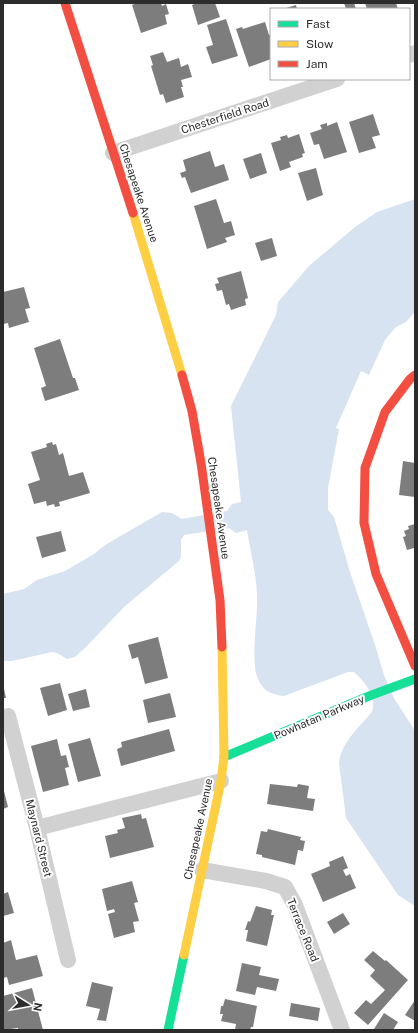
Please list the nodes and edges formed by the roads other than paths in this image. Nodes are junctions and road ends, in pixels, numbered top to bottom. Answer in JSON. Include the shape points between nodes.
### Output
{"nodes":[{"id":1,"x":65,"y":3,"type":"edge"},
{"id":2,"x":334,"y":80,"type":"edge"},
{"id":3,"x":113,"y":153,"type":"junction"},
{"id":4,"x":415,"y":375,"type":"edge"},
{"id":5,"x":415,"y":666,"type":"edge"},
{"id":6,"x":415,"y":679,"type":"edge"},
{"id":7,"x":8,"y":716,"type":"dead end"},
{"id":8,"x":224,"y":757,"type":"junction"},
{"id":9,"x":221,"y":780,"type":"junction"},
{"id":10,"x":37,"y":828,"type":"junction"},
{"id":11,"x":202,"y":870,"type":"junction"},
{"id":12,"x":68,"y":960,"type":"dead end"},
{"id":13,"x":168,"y":1030,"type":"edge"},
{"id":14,"x":342,"y":1030,"type":"edge"}],
"edges":[{"from":1,"to":3,"type":"main road","name":"Chesapeake Avenue"},
{"from":2,"to":3,"type":"street","name":"Chesterfield Road"},
{"from":3,"to":8,"type":"main road","name":"Chesapeake Avenue","via":[[192,410],[208,508],[220,607],[224,673]]},
{"from":4,"to":5,"type":"main road","via":[[385,412],[365,468],[364,523],[376,574]]},
{"from":6,"to":8,"type":"main road","name":"Powhatan Parkway"},
{"from":7,"to":10,"type":"street","name":"Maynard Street"},
{"from":8,"to":9,"type":"main road","name":"Chesapeake Avenue"},
{"from":9,"to":10,"type":"street"},
{"from":9,"to":11,"type":"main road","name":"Chesapeake Avenue"},
{"from":10,"to":12,"type":"street","name":"Maynard Street"},
{"from":11,"to":13,"type":"main road","name":"Chesapeake Avenue"},
{"from":11,"to":14,"type":"street","name":"Terrace Road","via":[[266,881],[285,888],[295,905]]}]}
